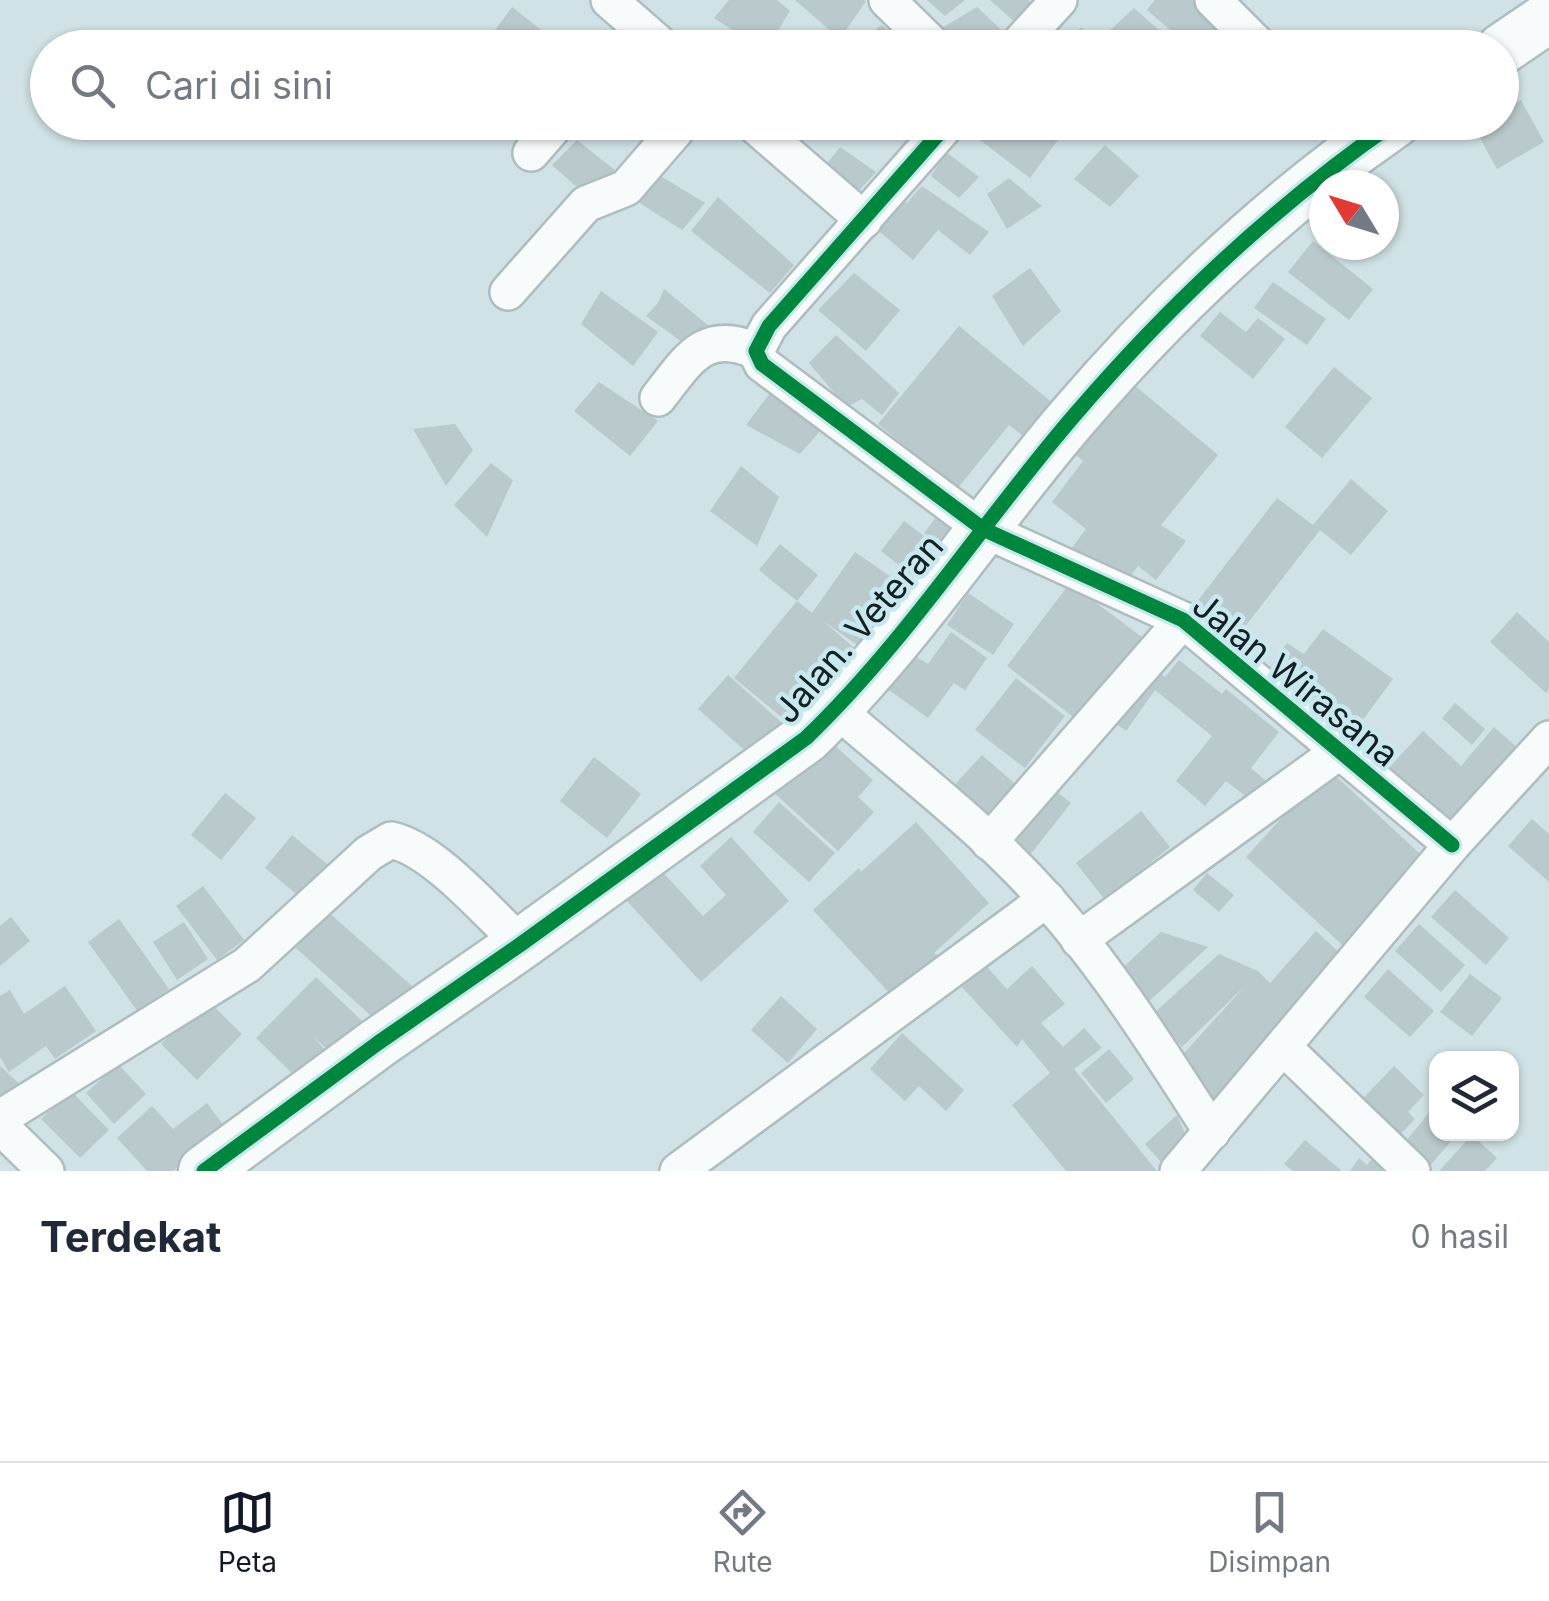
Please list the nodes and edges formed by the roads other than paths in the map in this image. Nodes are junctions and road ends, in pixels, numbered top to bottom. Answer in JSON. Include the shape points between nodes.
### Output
{"nodes":[{"id":1,"x":609,"y":0,"type":"edge"},
{"id":2,"x":887,"y":0,"type":"edge"},
{"id":3,"x":1059,"y":0,"type":"edge"},
{"id":4,"x":1212,"y":0,"type":"edge"},
{"id":5,"x":1549,"y":17,"type":"edge"},
{"id":6,"x":634,"y":30,"type":"edge"},
{"id":7,"x":918,"y":30,"type":"edge"},
{"id":8,"x":1032,"y":30,"type":"edge"},
{"id":9,"x":1243,"y":30,"type":"edge"},
{"id":10,"x":1519,"y":37,"type":"edge"},
{"id":11,"x":542,"y":140,"type":"edge"},
{"id":12,"x":667,"y":140,"type":"edge"},
{"id":13,"x":773,"y":140,"type":"edge"},
{"id":14,"x":933,"y":140,"type":"edge"},
{"id":15,"x":1354,"y":140,"type":"edge"},
{"id":16,"x":531,"y":153,"type":"dead end"},
{"id":17,"x":864,"y":220,"type":"junction"},
{"id":18,"x":508,"y":292,"type":"dead end"},
{"id":19,"x":756,"y":352,"type":"junction"},
{"id":20,"x":658,"y":398,"type":"dead end"},
{"id":21,"x":983,"y":529,"type":"junction"},
{"id":22,"x":1182,"y":620,"type":"junction"},
{"id":23,"x":836,"y":710,"type":"junction"},
{"id":24,"x":1549,"y":739,"type":"edge"},
{"id":25,"x":1340,"y":752,"type":"junction"},
{"id":26,"x":989,"y":842,"type":"junction"},
{"id":27,"x":1452,"y":845,"type":"junction"},
{"id":28,"x":1047,"y":899,"type":"junction"},
{"id":29,"x":1079,"y":940,"type":"junction"},
{"id":30,"x":521,"y":944,"type":"junction"},
{"id":31,"x":1283,"y":1047,"type":"junction"},
{"id":32,"x":0,"y":1118,"type":"edge"},
{"id":33,"x":0,"y":1126,"type":"edge"},
{"id":34,"x":1199,"y":1157,"type":"edge"},
{"id":35,"x":46,"y":1171,"type":"edge"},
{"id":36,"x":204,"y":1171,"type":"edge"},
{"id":37,"x":678,"y":1171,"type":"edge"},
{"id":38,"x":1412,"y":1171,"type":"edge"}],
"edges":[{"from":1,"to":6,"type":"street"},
{"from":2,"to":7,"type":"street"},
{"from":3,"to":8,"type":"street"},
{"from":4,"to":9,"type":"street"},
{"from":5,"to":10,"type":"street"},
{"from":11,"to":16,"type":"street"},
{"from":12,"to":18,"type":"street","via":[[626,188],[586,204]]},
{"from":13,"to":17,"type":"street"},
{"from":14,"to":17,"type":"street"},
{"from":15,"to":21,"type":"street","name":"Jalan. Veteran","via":[[1166,314]]},
{"from":17,"to":19,"type":"street","via":[[769,326]]},
{"from":19,"to":20,"type":"street","via":[[737,343],[700,349]]},
{"from":19,"to":21,"type":"street","name":"Jalan Wirasana","via":[[777,377]]},
{"from":21,"to":22,"type":"street","name":"Jalan Wirasana"},
{"from":21,"to":23,"type":"street","name":"Jalan. Veteran"},
{"from":22,"to":25,"type":"street","name":"Jalan Wirasana"},
{"from":22,"to":26,"type":"street"},
{"from":23,"to":26,"type":"street"},
{"from":23,"to":30,"type":"street","name":"Jalan. Veteran","via":[[786,754]]},
{"from":24,"to":27,"type":"street"},
{"from":25,"to":27,"type":"street","name":"Jalan Wirasana"},
{"from":25,"to":29,"type":"street"},
{"from":26,"to":28,"type":"street"},
{"from":27,"to":31,"type":"street"},
{"from":28,"to":29,"type":"street"},
{"from":28,"to":37,"type":"street"},
{"from":29,"to":34,"type":"street","via":[[1159,1049]]},
{"from":30,"to":32,"type":"street","via":[[425,854],[391,840],[248,965]]},
{"from":30,"to":36,"type":"street","name":"Jalan. Veteran"},
{"from":31,"to":34,"type":"street"},
{"from":31,"to":38,"type":"street"},
{"from":33,"to":35,"type":"street"}]}
